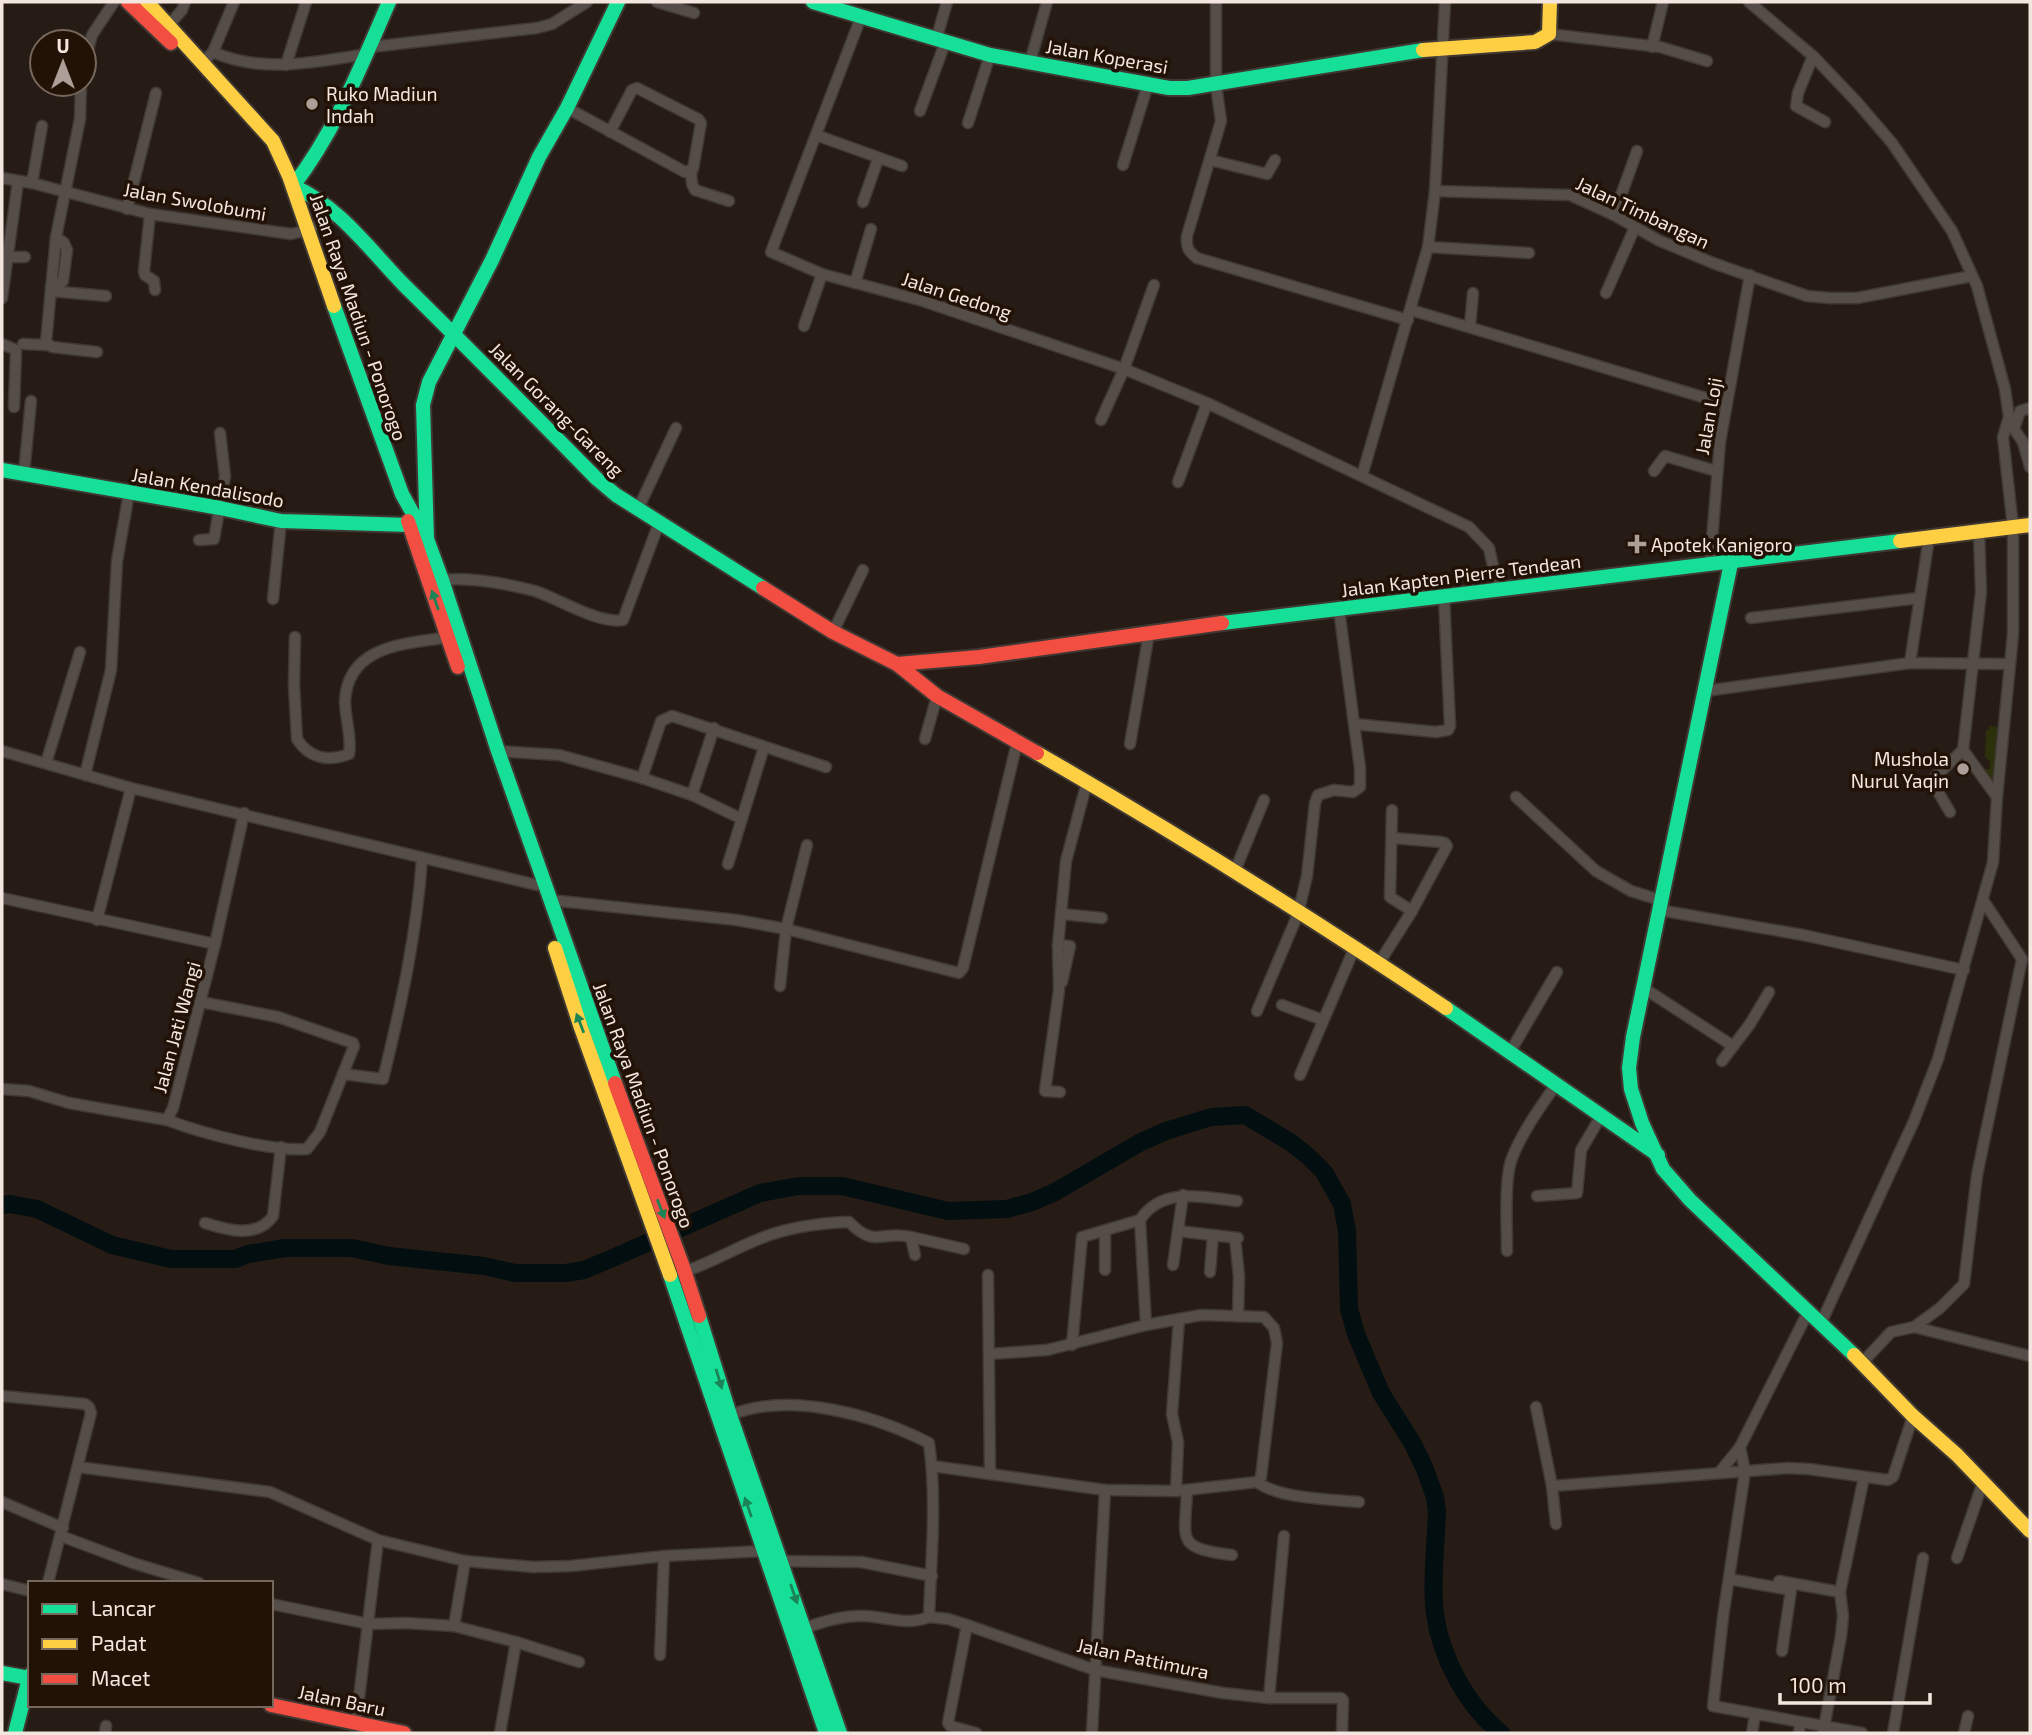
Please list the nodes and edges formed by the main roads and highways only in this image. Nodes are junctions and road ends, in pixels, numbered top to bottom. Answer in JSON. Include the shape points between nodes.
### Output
{"nodes":[{"id":1,"x":128,"y":2,"type":"edge"},
{"id":2,"x":147,"y":2,"type":"edge"},
{"id":3,"x":389,"y":2,"type":"edge"},
{"id":4,"x":618,"y":2,"type":"edge"},
{"id":5,"x":813,"y":2,"type":"edge"},
{"id":6,"x":1550,"y":2,"type":"edge"},
{"id":7,"x":272,"y":147,"type":"junction"},
{"id":8,"x":293,"y":186,"type":"junction"},
{"id":9,"x":453,"y":333,"type":"junction"},
{"id":10,"x":2,"y":470,"type":"edge"},
{"id":11,"x":402,"y":494,"type":"junction"},
{"id":12,"x":409,"y":525,"type":"junction"},
{"id":13,"x":2030,"y":525,"type":"edge"},
{"id":14,"x":428,"y":539,"type":"junction"},
{"id":15,"x":1731,"y":563,"type":"junction"},
{"id":16,"x":454,"y":637,"type":"junction"},
{"id":17,"x":897,"y":663,"type":"junction"},
{"id":18,"x":599,"y":1056,"type":"junction"},
{"id":19,"x":1658,"y":1155,"type":"junction"},
{"id":20,"x":686,"y":1269,"type":"junction"},
{"id":21,"x":711,"y":1352,"type":"junction"},
{"id":22,"x":697,"y":1359,"type":"junction"},
{"id":23,"x":2030,"y":1531,"type":"edge"},
{"id":24,"x":2,"y":1673,"type":"edge"},
{"id":25,"x":28,"y":1676,"type":"edge"},
{"id":26,"x":28,"y":1680,"type":"edge"},
{"id":27,"x":273,"y":1704,"type":"edge"},
{"id":28,"x":372,"y":1730,"type":"edge"},
{"id":29,"x":15,"y":1733,"type":"edge"},
{"id":30,"x":404,"y":1733,"type":"edge"},
{"id":31,"x":827,"y":1733,"type":"edge"},
{"id":32,"x":840,"y":1733,"type":"edge"}],
"edges":[{"from":1,"to":7,"type":"main road"},
{"from":2,"to":7,"type":"main road","via":[[208,57]]},
{"from":3,"to":8,"type":"main road","via":[[328,135]]},
{"from":4,"to":9,"type":"main road"},
{"from":5,"to":6,"type":"main road","name":"Jalan Koperasi","via":[[990,55],[1188,88],[1443,47],[1535,42],[1549,34]]},
{"from":7,"to":8,"type":"main road","name":"Jalan Raya Madiun - Ponorogo"},
{"from":8,"to":9,"type":"main road","name":"Jalan Gorang-Gareng","via":[[310,192],[338,213]]},
{"from":8,"to":11,"type":"main road","name":"Jalan Raya Madiun - Ponorogo"},
{"from":9,"to":14,"type":"main road","via":[[432,374],[423,405]]},
{"from":9,"to":17,"type":"main road","name":"Jalan Gorang-Gareng","via":[[597,479],[833,632]]},
{"from":10,"to":12,"type":"main road","name":"Jalan Kendalisodo","via":[[281,521]]},
{"from":11,"to":12,"type":"main road","name":"Jalan Raya Madiun - Ponorogo"},
{"from":11,"to":14,"type":"main road","name":"Jalan Raya Madiun - Ponorogo"},
{"from":16,"to":12,"type":"main road","name":"Jalan Raya Madiun - Ponorogo","one_way":true},
{"from":13,"to":15,"type":"main road","name":"Jalan Kapten Pierre Tendean"},
{"from":14,"to":16,"type":"main road","name":"Jalan Raya Madiun - Ponorogo"},
{"from":15,"to":17,"type":"main road","name":"Jalan Kapten Pierre Tendean","via":[[979,657]]},
{"from":15,"to":19,"type":"main road","via":[[1629,1068],[1642,1123]]},
{"from":16,"to":18,"type":"main road","name":"Jalan Raya Madiun - Ponorogo","via":[[550,900]]},
{"from":18,"to":16,"type":"main road","name":"Jalan Raya Madiun - Ponorogo","one_way":true,"via":[[572,1004]]},
{"from":17,"to":19,"type":"main road","name":"Jalan Gorang-Gareng","via":[[937,696],[1087,782],[1378,963]]},
{"from":18,"to":20,"type":"main road","name":"Jalan Raya Madiun - Ponorogo","via":[[634,1154]]},
{"from":19,"to":23,"type":"main road","via":[[1663,1169],[1690,1200]]},
{"from":20,"to":21,"type":"main road","name":"Jalan Raya Madiun - Ponorogo"},
{"from":20,"to":22,"type":"main road","name":"Jalan Raya Madiun - Ponorogo"},
{"from":21,"to":22,"type":"main road"},
{"from":21,"to":32,"type":"main road","name":"Jalan Raya Madiun - Ponorogo","one_way":true},
{"from":31,"to":22,"type":"main road","name":"Jalan Raya Madiun - Ponorogo","one_way":true},
{"from":24,"to":25,"type":"main road"},
{"from":26,"to":29,"type":"main road"},
{"from":27,"to":28,"type":"main road","name":"Jalan Baru"},
{"from":28,"to":30,"type":"main road","name":"Jalan Baru"}]}
